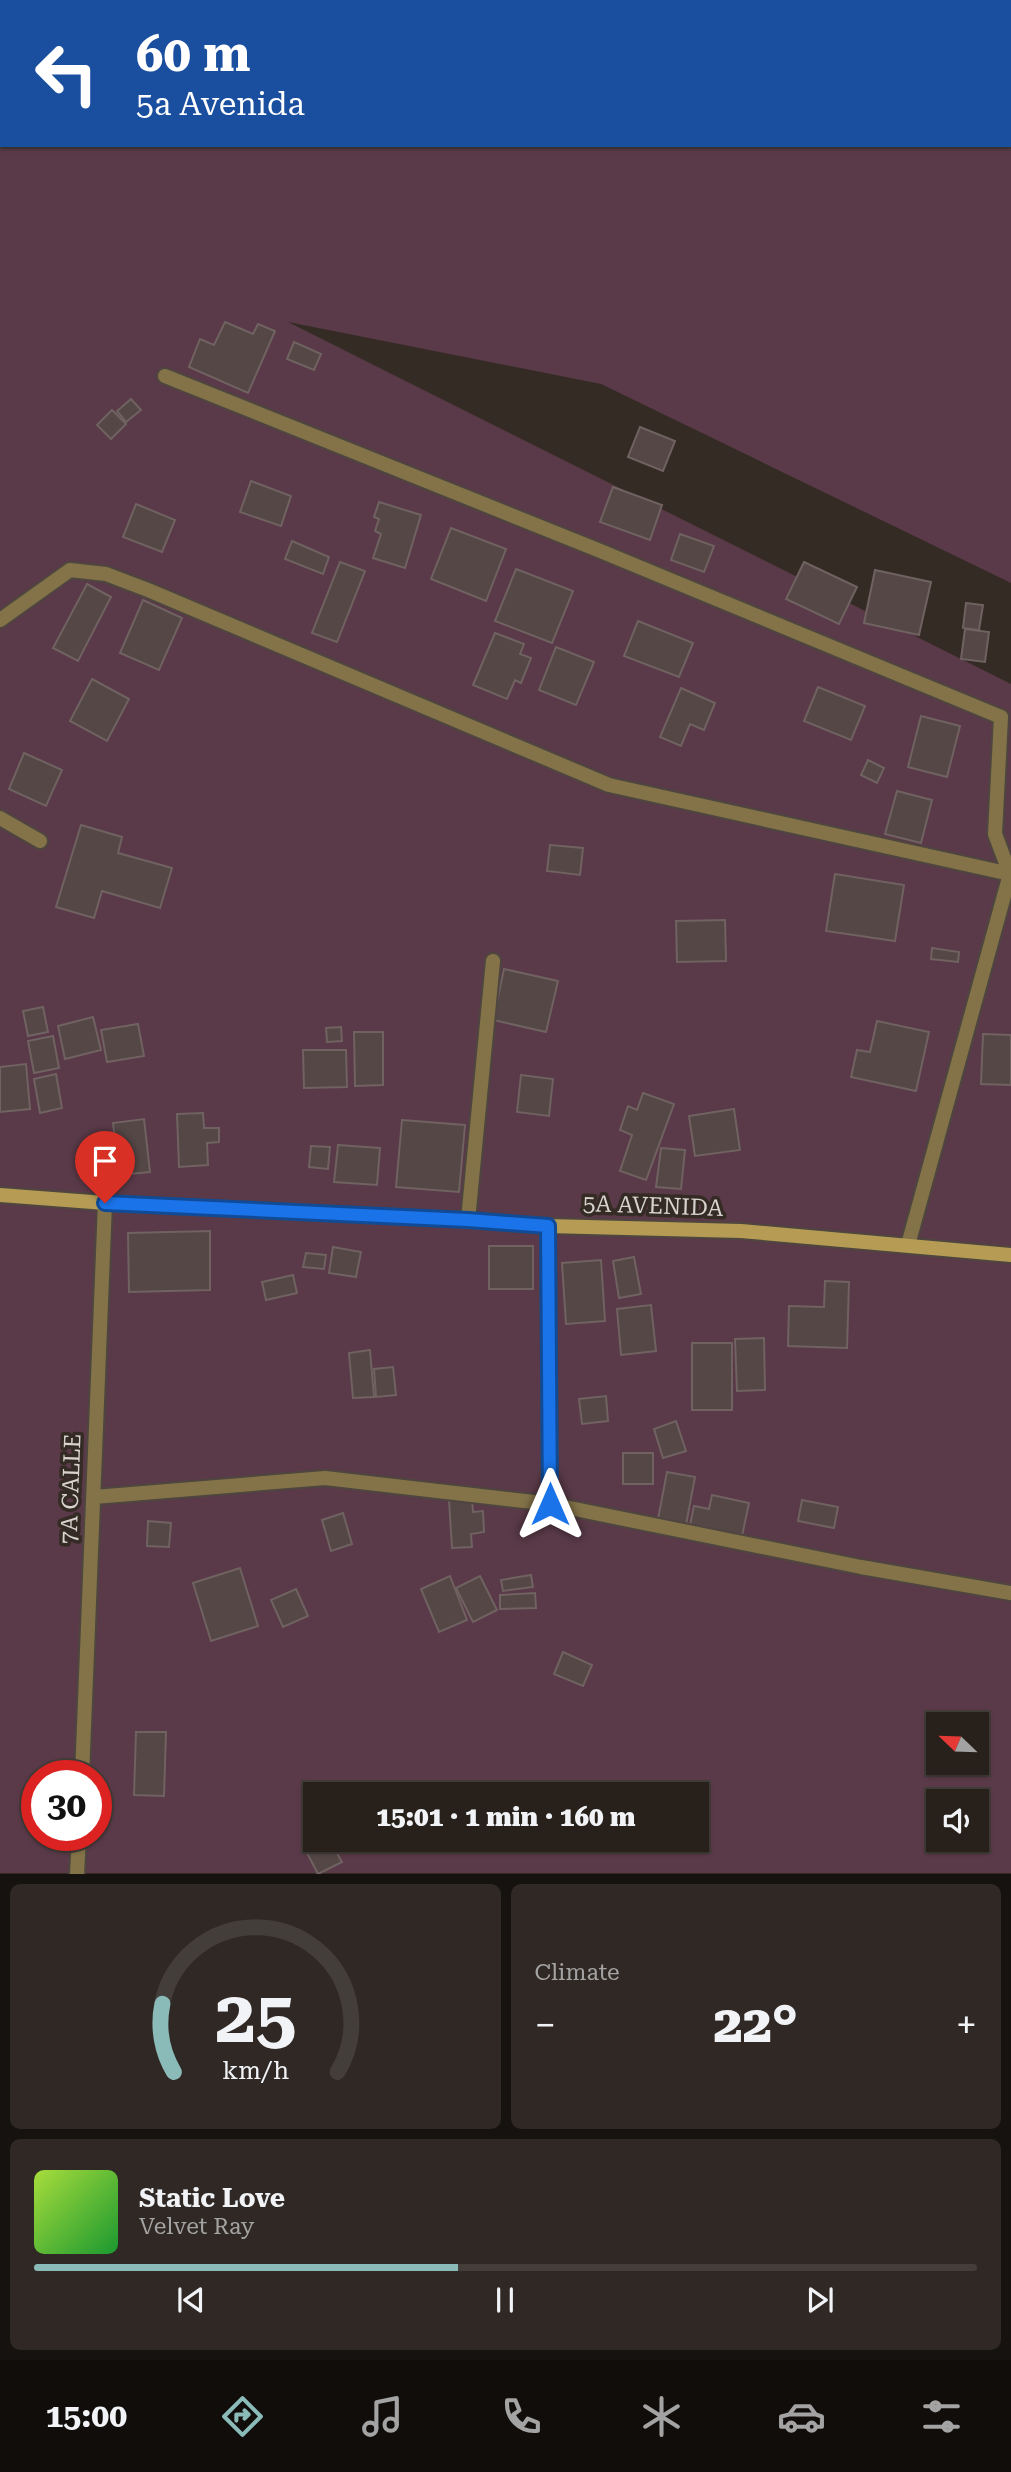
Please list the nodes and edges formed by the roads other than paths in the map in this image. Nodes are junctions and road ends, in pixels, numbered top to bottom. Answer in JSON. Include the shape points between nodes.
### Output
{"nodes":[{"id":1,"x":165,"y":376,"type":"dead end"},
{"id":2,"x":0,"y":620,"type":"edge"},
{"id":3,"x":0,"y":818,"type":"edge"},
{"id":4,"x":40,"y":841,"type":"dead end"},
{"id":5,"x":1010,"y":874,"type":"edge"},
{"id":6,"x":492,"y":961,"type":"dead end"},
{"id":7,"x":0,"y":1195,"type":"edge"},
{"id":8,"x":105,"y":1203,"type":"junction"},
{"id":9,"x":468,"y":1220,"type":"junction"},
{"id":10,"x":548,"y":1226,"type":"junction"},
{"id":11,"x":908,"y":1245,"type":"junction"},
{"id":12,"x":1011,"y":1255,"type":"edge"},
{"id":13,"x":94,"y":1497,"type":"junction"},
{"id":14,"x":550,"y":1504,"type":"junction"},
{"id":15,"x":1011,"y":1593,"type":"edge"},
{"id":16,"x":83,"y":1760,"type":"edge"},
{"id":17,"x":78,"y":1851,"type":"edge"},
{"id":18,"x":76,"y":1874,"type":"edge"}],
"edges":[{"from":1,"to":5,"type":"street","via":[[1001,717],[995,834]]},
{"from":2,"to":5,"type":"street","via":[[70,570],[106,574],[610,785]]},
{"from":3,"to":4,"type":"street"},
{"from":5,"to":11,"type":"street"},
{"from":6,"to":9,"type":"street"},
{"from":7,"to":8,"type":"street","name":"5A AVENIDA"},
{"from":8,"to":9,"type":"street","name":"5A AVENIDA"},
{"from":8,"to":13,"type":"street","name":"7A CALLE"},
{"from":9,"to":10,"type":"street","name":"5A AVENIDA"},
{"from":10,"to":11,"type":"street","name":"5A AVENIDA","via":[[741,1231]]},
{"from":10,"to":14,"type":"street"},
{"from":11,"to":12,"type":"street","name":"5A AVENIDA"},
{"from":13,"to":14,"type":"street","via":[[325,1478]]},
{"from":13,"to":16,"type":"street","name":"7A CALLE"},
{"from":14,"to":15,"type":"street"},
{"from":17,"to":18,"type":"street"}]}
